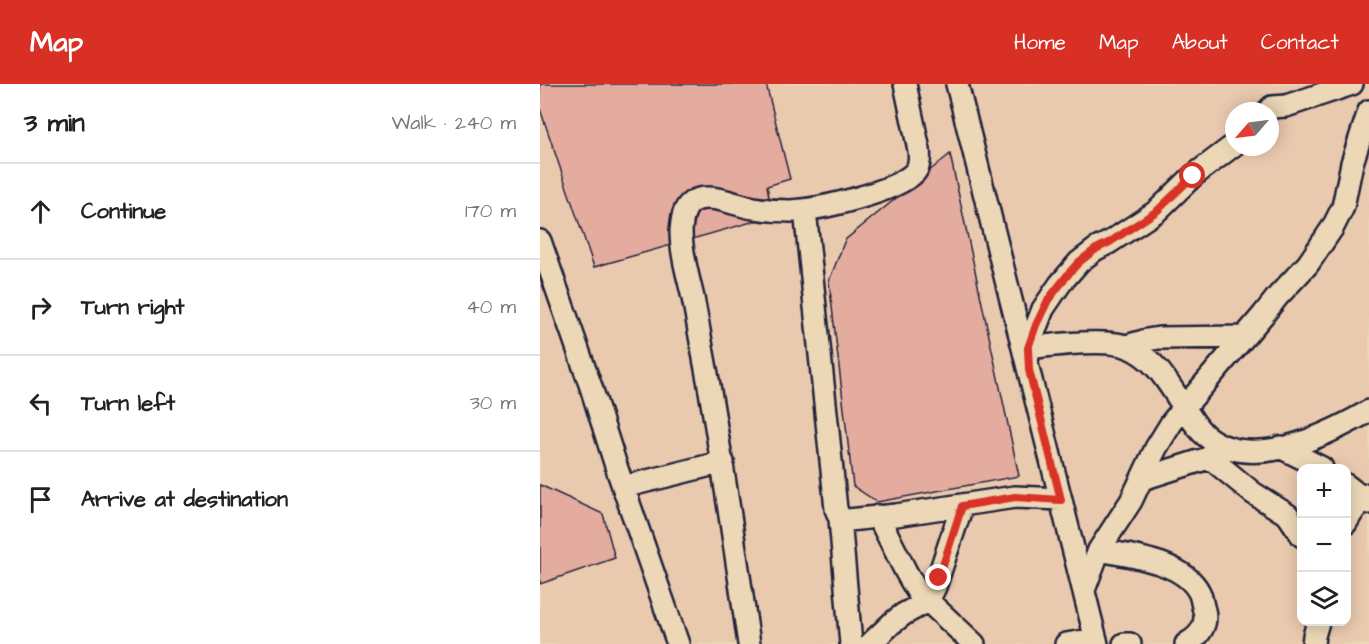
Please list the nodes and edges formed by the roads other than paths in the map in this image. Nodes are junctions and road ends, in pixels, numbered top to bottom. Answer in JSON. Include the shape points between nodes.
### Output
{"nodes":[{"id":1,"x":905,"y":84,"type":"edge"},
{"id":2,"x":957,"y":84,"type":"edge"},
{"id":3,"x":1352,"y":84,"type":"edge"},
{"id":4,"x":1279,"y":106,"type":"edge"},
{"id":5,"x":1369,"y":111,"type":"edge"},
{"id":6,"x":1225,"y":152,"type":"edge"},
{"id":7,"x":805,"y":210,"type":"junction"},
{"id":8,"x":540,"y":241,"type":"edge"},
{"id":9,"x":544,"y":262,"type":"edge"},
{"id":10,"x":1243,"y":337,"type":"junction"},
{"id":11,"x":1126,"y":346,"type":"junction"},
{"id":12,"x":1028,"y":348,"type":"junction"},
{"id":13,"x":1029,"y":370,"type":"junction"},
{"id":14,"x":1184,"y":407,"type":"junction"},
{"id":15,"x":1369,"y":411,"type":"edge"},
{"id":16,"x":1280,"y":447,"type":"junction"},
{"id":17,"x":1234,"y":449,"type":"junction"},
{"id":18,"x":1209,"y":457,"type":"junction"},
{"id":19,"x":723,"y":462,"type":"junction"},
{"id":20,"x":1314,"y":464,"type":"edge"},
{"id":21,"x":1142,"y":479,"type":"junction"},
{"id":22,"x":623,"y":487,"type":"junction"},
{"id":23,"x":1351,"y":487,"type":"edge"},
{"id":24,"x":1367,"y":498,"type":"edge"},
{"id":25,"x":1061,"y":500,"type":"junction"},
{"id":26,"x":962,"y":506,"type":"junction"},
{"id":27,"x":878,"y":516,"type":"junction"},
{"id":28,"x":1349,"y":518,"type":"edge"},
{"id":29,"x":840,"y":519,"type":"junction"},
{"id":30,"x":1297,"y":528,"type":"edge"},
{"id":31,"x":1099,"y":550,"type":"junction"},
{"id":32,"x":1084,"y":590,"type":"junction"},
{"id":33,"x":926,"y":602,"type":"junction"},
{"id":34,"x":1317,"y":626,"type":"edge"},
{"id":35,"x":1096,"y":642,"type":"edge"},
{"id":36,"x":678,"y":644,"type":"edge"},
{"id":37,"x":749,"y":644,"type":"edge"},
{"id":38,"x":851,"y":644,"type":"edge"},
{"id":39,"x":870,"y":644,"type":"edge"},
{"id":40,"x":974,"y":644,"type":"edge"},
{"id":41,"x":1066,"y":644,"type":"edge"},
{"id":42,"x":1124,"y":644,"type":"edge"},
{"id":43,"x":1130,"y":644,"type":"edge"},
{"id":44,"x":1186,"y":644,"type":"edge"},
{"id":45,"x":1313,"y":644,"type":"edge"}],
"edges":[{"from":1,"to":7,"type":"street","via":[[919,150],[916,171],[882,191]]},
{"from":2,"to":13,"type":"street"},
{"from":3,"to":4,"type":"street"},
{"from":5,"to":10,"type":"street","via":[[1343,207],[1333,227],[1308,264]]},
{"from":6,"to":12,"type":"street","via":[[1157,211],[1079,262],[1048,300]]},
{"from":7,"to":19,"type":"street","via":[[752,208],[708,197],[692,202],[682,216],[685,262]]},
{"from":7,"to":29,"type":"street"},
{"from":8,"to":9,"type":"street"},
{"from":9,"to":22,"type":"street"},
{"from":10,"to":11,"type":"street","via":[[1159,338]]},
{"from":10,"to":14,"type":"street"},
{"from":11,"to":12,"type":"street","via":[[1105,343]]},
{"from":11,"to":14,"type":"street","via":[[1145,356]]},
{"from":12,"to":13,"type":"street"},
{"from":13,"to":25,"type":"street"},
{"from":14,"to":17,"type":"street","via":[[1203,434]]},
{"from":14,"to":21,"type":"street","via":[[1156,448]]},
{"from":15,"to":16,"type":"street","via":[[1317,438]]},
{"from":16,"to":17,"type":"street"},
{"from":16,"to":20,"type":"street"},
{"from":17,"to":18,"type":"street"},
{"from":18,"to":21,"type":"street"},
{"from":18,"to":30,"type":"street","via":[[1288,515]]},
{"from":19,"to":22,"type":"street"},
{"from":19,"to":37,"type":"street"},
{"from":21,"to":31,"type":"street"},
{"from":22,"to":36,"type":"street"},
{"from":23,"to":24,"type":"street"},
{"from":24,"to":28,"type":"street"},
{"from":25,"to":26,"type":"street","via":[[1015,497]]},
{"from":25,"to":32,"type":"street"},
{"from":26,"to":27,"type":"street"},
{"from":26,"to":33,"type":"street","via":[[935,587]]},
{"from":27,"to":29,"type":"street"},
{"from":27,"to":33,"type":"street"},
{"from":29,"to":38,"type":"street"},
{"from":31,"to":32,"type":"street"},
{"from":31,"to":44,"type":"street","via":[[1160,562],[1194,585],[1206,618],[1199,634]]},
{"from":32,"to":35,"type":"street"},
{"from":33,"to":39,"type":"street","via":[[892,623]]},
{"from":33,"to":40,"type":"street"},
{"from":34,"to":45,"type":"street"},
{"from":35,"to":41,"type":"street"},
{"from":42,"to":43,"type":"street"}]}
